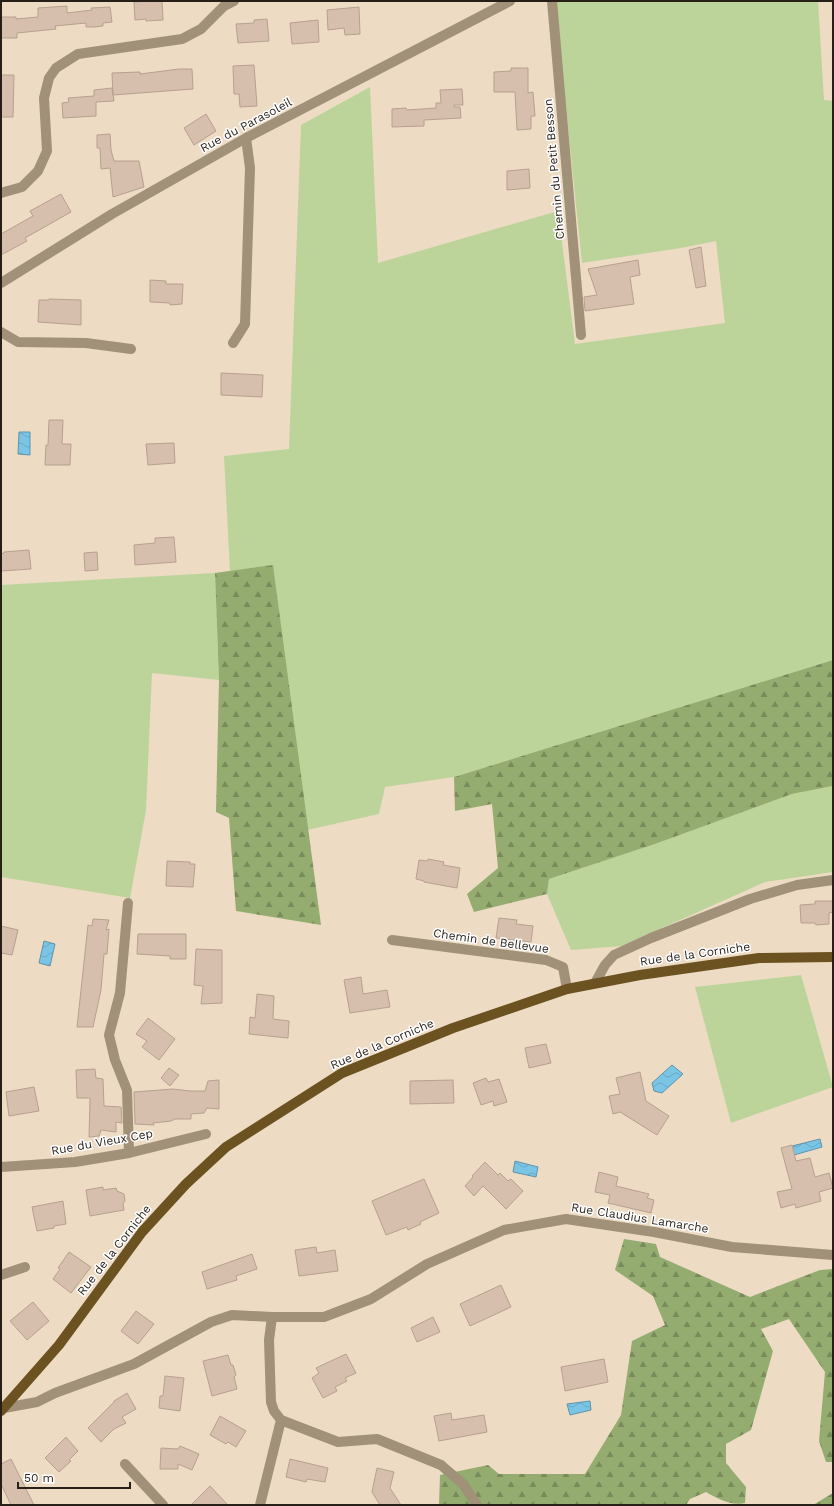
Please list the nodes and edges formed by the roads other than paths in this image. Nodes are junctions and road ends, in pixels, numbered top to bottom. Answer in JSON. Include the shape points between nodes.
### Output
{"nodes":[{"id":1,"x":234,"y":1,"type":"edge"},
{"id":2,"x":510,"y":1,"type":"edge"},
{"id":3,"x":552,"y":1,"type":"edge"},
{"id":4,"x":246,"y":138,"type":"junction"},
{"id":5,"x":1,"y":193,"type":"edge"},
{"id":6,"x":1,"y":283,"type":"edge"},
{"id":7,"x":1,"y":332,"type":"edge"},
{"id":8,"x":581,"y":335,"type":"dead end"},
{"id":9,"x":233,"y":343,"type":"dead end"},
{"id":10,"x":131,"y":349,"type":"dead end"},
{"id":11,"x":833,"y":880,"type":"edge"},
{"id":12,"x":128,"y":902,"type":"dead end"},
{"id":13,"x":392,"y":940,"type":"dead end"},
{"id":14,"x":833,"y":957,"type":"edge"},
{"id":15,"x":595,"y":983,"type":"junction"},
{"id":16,"x":567,"y":989,"type":"junction"},
{"id":17,"x":206,"y":1134,"type":"dead end"},
{"id":18,"x":129,"y":1153,"type":"junction"},
{"id":19,"x":1,"y":1168,"type":"edge"},
{"id":20,"x":833,"y":1255,"type":"edge"},
{"id":21,"x":25,"y":1267,"type":"dead end"},
{"id":22,"x":1,"y":1276,"type":"edge"},
{"id":23,"x":272,"y":1317,"type":"junction"},
{"id":24,"x":3,"y":1410,"type":"edge"},
{"id":25,"x":281,"y":1420,"type":"junction"},
{"id":26,"x":125,"y":1464,"type":"dead end"},
{"id":27,"x":163,"y":1505,"type":"edge"},
{"id":28,"x":260,"y":1505,"type":"edge"},
{"id":29,"x":477,"y":1505,"type":"edge"}],
"edges":[{"from":1,"to":5,"type":"street","via":[[224,6],[201,29],[182,39],[78,54],[56,68],[49,78],[44,98],[47,151],[38,171],[22,187]]},
{"from":2,"to":4,"type":"street","name":"Rue du Parasoleil"},
{"from":3,"to":8,"type":"street","name":"Chemin du Petit Besson"},
{"from":4,"to":6,"type":"street","name":"Rue du Parasoleil","via":[[112,214]]},
{"from":4,"to":9,"type":"street","via":[[250,168],[245,324]]},
{"from":7,"to":10,"type":"street","via":[[18,342],[86,343]]},
{"from":11,"to":15,"type":"street","via":[[750,899],[651,938],[614,955],[604,965]]},
{"from":12,"to":18,"type":"street","via":[[120,993],[109,1036],[127,1090]]},
{"from":13,"to":16,"type":"street","name":"Chemin de Bellevue","via":[[546,960],[563,967]]},
{"from":14,"to":15,"type":"main road","name":"Rue de la Corniche","via":[[759,958]]},
{"from":15,"to":16,"type":"main road","name":"Rue de la Corniche"},
{"from":16,"to":24,"type":"main road","name":"Rue de la Corniche","via":[[453,1028],[342,1073],[226,1147],[186,1184],[142,1232],[59,1344]]},
{"from":17,"to":18,"type":"street","name":"Rue du Vieux Cep"},
{"from":18,"to":19,"type":"street","name":"Rue du Vieux Cep","via":[[75,1162]]},
{"from":20,"to":23,"type":"street","name":"Rue Claudius Lamarche","via":[[732,1247],[566,1218],[504,1230],[427,1264],[371,1299],[324,1317]]},
{"from":21,"to":22,"type":"street"},
{"from":23,"to":24,"type":"street","name":"Rue Claudius Lamarche","via":[[232,1315],[212,1322],[134,1364],[56,1392],[36,1402]]},
{"from":23,"to":25,"type":"street","via":[[269,1340],[271,1402]]},
{"from":25,"to":28,"type":"street"},
{"from":25,"to":29,"type":"street","via":[[338,1442],[377,1439],[441,1465],[463,1484]]},
{"from":26,"to":27,"type":"street"}]}
